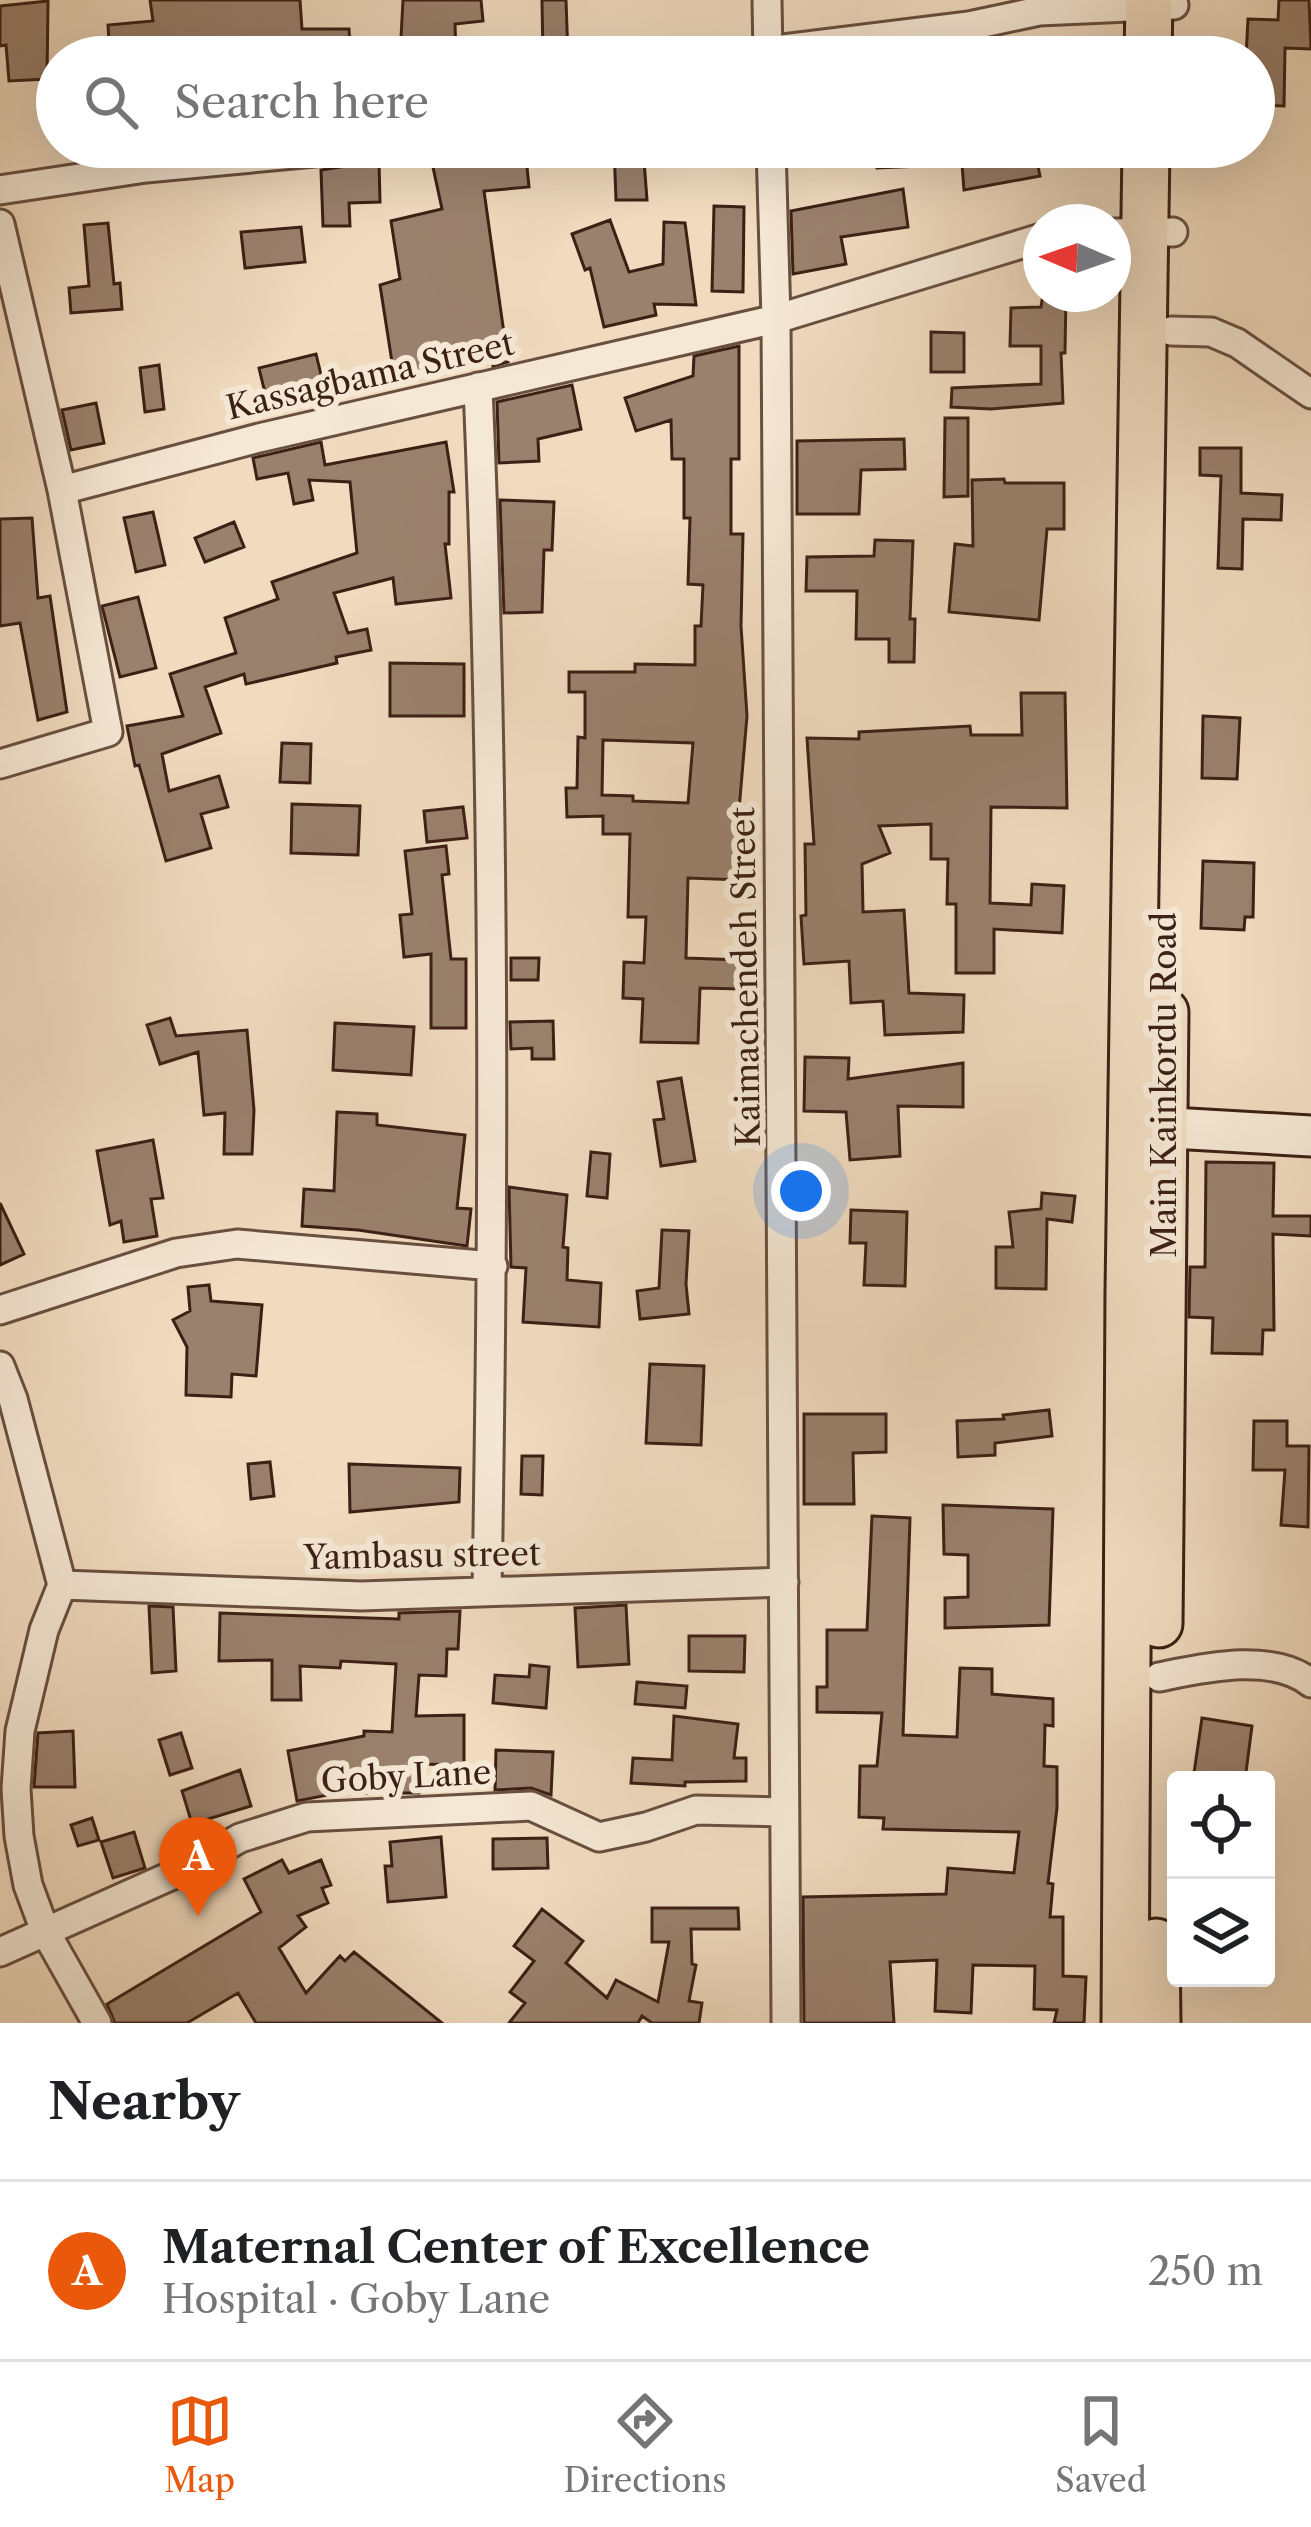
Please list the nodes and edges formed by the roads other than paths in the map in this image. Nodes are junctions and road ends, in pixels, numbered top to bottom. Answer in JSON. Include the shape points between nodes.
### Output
{"nodes":[{"id":1,"x":767,"y":0,"type":"edge"},
{"id":2,"x":1162,"y":2,"type":"edge"},
{"id":3,"x":1038,"y":6,"type":"edge"},
{"id":4,"x":767,"y":36,"type":"edge"},
{"id":5,"x":897,"y":36,"type":"edge"},
{"id":6,"x":1153,"y":36,"type":"edge"},
{"id":7,"x":1169,"y":36,"type":"edge"},
{"id":8,"x":146,"y":168,"type":"edge"},
{"id":9,"x":772,"y":168,"type":"edge"},
{"id":10,"x":1146,"y":168,"type":"edge"},
{"id":11,"x":1166,"y":168,"type":"edge"},
{"id":12,"x":0,"y":190,"type":"edge"},
{"id":13,"x":0,"y":224,"type":"edge"},
{"id":14,"x":1144,"y":232,"type":"edge"},
{"id":15,"x":1023,"y":244,"type":"edge"},
{"id":16,"x":776,"y":320,"type":"junction"},
{"id":17,"x":1172,"y":331,"type":"junction"},
{"id":18,"x":478,"y":387,"type":"junction"},
{"id":19,"x":1311,"y":394,"type":"edge"},
{"id":20,"x":62,"y":490,"type":"junction"},
{"id":21,"x":1154,"y":591,"type":"junction"},
{"id":22,"x":0,"y":764,"type":"edge"},
{"id":23,"x":1149,"y":1126,"type":"junction"},
{"id":24,"x":1311,"y":1136,"type":"edge"},
{"id":25,"x":493,"y":1266,"type":"junction"},
{"id":26,"x":0,"y":1310,"type":"edge"},
{"id":27,"x":0,"y":1366,"type":"edge"},
{"id":28,"x":1144,"y":1497,"type":"junction"},
{"id":29,"x":784,"y":1582,"type":"junction"},
{"id":30,"x":62,"y":1585,"type":"junction"},
{"id":31,"x":487,"y":1591,"type":"junction"},
{"id":32,"x":1159,"y":1676,"type":"junction"},
{"id":33,"x":1311,"y":1683,"type":"edge"},
{"id":34,"x":784,"y":1812,"type":"junction"},
{"id":35,"x":1141,"y":1923,"type":"junction"},
{"id":36,"x":45,"y":1931,"type":"junction"},
{"id":37,"x":0,"y":1952,"type":"edge"},
{"id":38,"x":97,"y":2023,"type":"edge"},
{"id":39,"x":786,"y":2023,"type":"edge"},
{"id":40,"x":1125,"y":2023,"type":"edge"},
{"id":41,"x":1157,"y":2023,"type":"edge"}],
"edges":[{"from":1,"to":4,"type":"street"},
{"from":2,"to":3,"type":"street"},
{"from":2,"to":6,"type":"main road"},
{"from":2,"to":7,"type":"main road"},
{"from":3,"to":5,"type":"street"},
{"from":8,"to":12,"type":"street"},
{"from":9,"to":16,"type":"street","name":"Kaimachendeh Street"},
{"from":10,"to":14,"type":"main road"},
{"from":11,"to":14,"type":"main road"},
{"from":13,"to":20,"type":"street"},
{"from":14,"to":17,"type":"main road"},
{"from":14,"to":21,"type":"main road"},
{"from":15,"to":16,"type":"street","name":"Kassagbama Street"},
{"from":16,"to":18,"type":"street","name":"Kassagbama Street"},
{"from":16,"to":29,"type":"street","name":"Kaimachendeh Street"},
{"from":17,"to":19,"type":"street","via":[[1211,332],[1237,343]]},
{"from":17,"to":21,"type":"main road"},
{"from":18,"to":20,"type":"street","name":"Kassagbama Street"},
{"from":18,"to":25,"type":"street"},
{"from":20,"to":22,"type":"street","via":[[108,732]]},
{"from":21,"to":23,"type":"main road"},
{"from":23,"to":24,"type":"main road"},
{"from":23,"to":28,"type":"main road"},
{"from":25,"to":26,"type":"street","via":[[238,1244],[176,1253]]},
{"from":25,"to":31,"type":"street"},
{"from":27,"to":30,"type":"street"},
{"from":28,"to":32,"type":"main road"},
{"from":28,"to":35,"type":"main road"},
{"from":29,"to":31,"type":"street","name":"Yambasu street"},
{"from":29,"to":34,"type":"street","name":"Kaimachendeh Street"},
{"from":30,"to":31,"type":"street","name":"Yambasu street"},
{"from":30,"to":36,"type":"street","via":[[26,1694],[16,1789],[28,1885]]},
{"from":32,"to":33,"type":"street","via":[[1272,1666]]},
{"from":32,"to":35,"type":"main road"},
{"from":34,"to":36,"type":"street","name":"Goby Lane","via":[[696,1810],[598,1837],[531,1806],[307,1817],[240,1838]]},
{"from":34,"to":39,"type":"street","name":"Kaimachendeh Street"},
{"from":35,"to":40,"type":"main road"},
{"from":35,"to":41,"type":"main road"},
{"from":36,"to":37,"type":"street","name":"Goby Lane"},
{"from":36,"to":38,"type":"street"}]}
